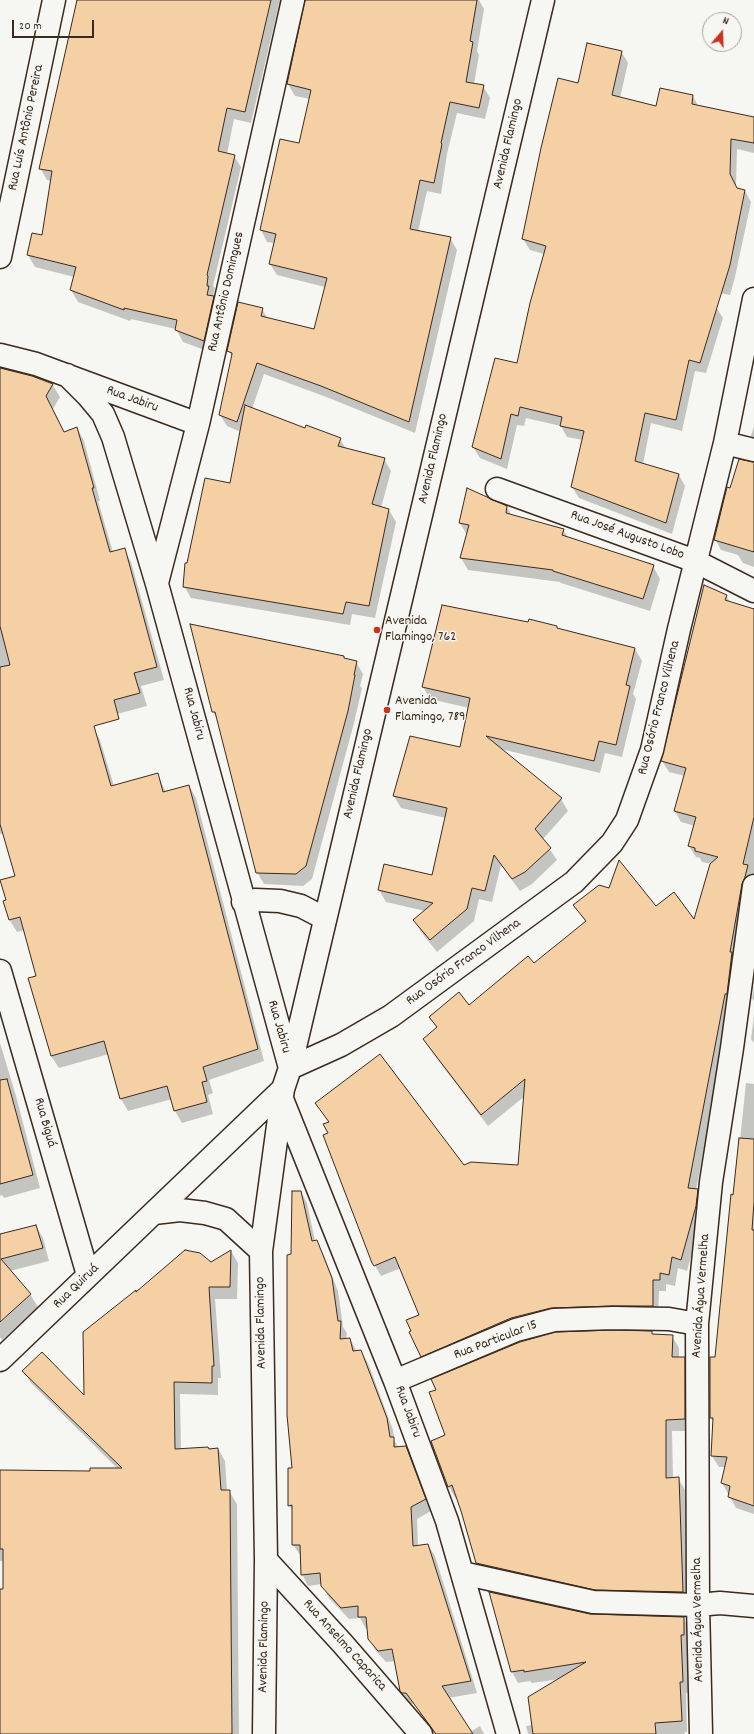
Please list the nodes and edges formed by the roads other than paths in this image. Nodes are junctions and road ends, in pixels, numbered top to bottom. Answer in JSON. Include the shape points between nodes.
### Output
{"nodes":[{"id":1,"x":54,"y":0,"type":"edge"},
{"id":2,"x":293,"y":0,"type":"edge"},
{"id":3,"x":543,"y":0,"type":"edge"},
{"id":4,"x":0,"y":257,"type":"edge"},
{"id":5,"x":754,"y":299,"type":"edge"},
{"id":6,"x":0,"y":355,"type":"edge"},
{"id":7,"x":67,"y":375,"type":"junction"},
{"id":8,"x":198,"y":424,"type":"junction"},
{"id":9,"x":725,"y":443,"type":"junction"},
{"id":10,"x":754,"y":450,"type":"edge"},
{"id":11,"x":497,"y":490,"type":"dead end"},
{"id":12,"x":695,"y":561,"type":"junction"},
{"id":13,"x":157,"y":584,"type":"junction"},
{"id":14,"x":754,"y":591,"type":"edge"},
{"id":15,"x":754,"y":886,"type":"edge"},
{"id":16,"x":243,"y":902,"type":"junction"},
{"id":17,"x":324,"y":918,"type":"junction"},
{"id":18,"x":0,"y":971,"type":"edge"},
{"id":19,"x":290,"y":1068,"type":"junction"},
{"id":20,"x":282,"y":1094,"type":"junction"},
{"id":21,"x":154,"y":1213,"type":"junction"},
{"id":22,"x":261,"y":1250,"type":"junction"},
{"id":23,"x":88,"y":1275,"type":"junction"},
{"id":24,"x":697,"y":1324,"type":"junction"},
{"id":25,"x":0,"y":1360,"type":"edge"},
{"id":26,"x":395,"y":1381,"type":"junction"},
{"id":27,"x":266,"y":1560,"type":"junction"},
{"id":28,"x":462,"y":1573,"type":"junction"},
{"id":29,"x":698,"y":1605,"type":"junction"},
{"id":30,"x":754,"y":1606,"type":"edge"},
{"id":31,"x":264,"y":1734,"type":"edge"},
{"id":32,"x":421,"y":1734,"type":"edge"},
{"id":33,"x":508,"y":1734,"type":"edge"},
{"id":34,"x":701,"y":1734,"type":"edge"}],
"edges":[{"from":1,"to":4,"type":"street","name":"Rua Luís Antônio Pereira"},
{"from":2,"to":8,"type":"street","name":"Rua Antônio Domingues"},
{"from":3,"to":17,"type":"street","name":"Avenida Flamingo"},
{"from":5,"to":9,"type":"street","name":"Rua Osório Franco Vilhena"},
{"from":6,"to":7,"type":"street","name":"Rua Jabiru"},
{"from":7,"to":8,"type":"street","name":"Rua Jabiru"},
{"from":7,"to":13,"type":"street","name":"Rua Jabiru","via":[[103,414],[113,437]]},
{"from":8,"to":13,"type":"street","name":"Rua Antônio Domingues"},
{"from":9,"to":10,"type":"street"},
{"from":9,"to":12,"type":"street","name":"Rua Osório Franco Vilhena"},
{"from":11,"to":12,"type":"street","name":"Rua José Augusto Lobo"},
{"from":12,"to":14,"type":"street","name":"Rua José Augusto Lobo"},
{"from":12,"to":19,"type":"street","name":"Rua Osório Franco Vilhena","via":[[652,750],[627,820],[612,843],[574,882],[391,1016],[341,1045]]},
{"from":13,"to":16,"type":"street","name":"Rua Jabiru"},
{"from":15,"to":24,"type":"street","name":"Avenida Água Vermelha","via":[[711,1182]]},
{"from":16,"to":17,"type":"street","via":[[280,901],[302,906]]},
{"from":16,"to":19,"type":"street","name":"Rua Jabiru"},
{"from":17,"to":19,"type":"street","name":"Avenida Flamingo"},
{"from":18,"to":23,"type":"street","name":"Rua Biguá"},
{"from":19,"to":20,"type":"street","name":"Avenida Flamingo"},
{"from":20,"to":21,"type":"street","name":"Rua Quiruá"},
{"from":20,"to":22,"type":"street","name":"Avenida Flamingo"},
{"from":20,"to":26,"type":"street","name":"Rua Jabiru"},
{"from":21,"to":22,"type":"street","via":[[180,1210],[226,1219]]},
{"from":21,"to":23,"type":"street","name":"Rua Quiruá"},
{"from":22,"to":27,"type":"street","name":"Avenida Flamingo"},
{"from":23,"to":25,"type":"street","name":"Rua Quiruá"},
{"from":24,"to":26,"type":"street","name":"Rua Particular 15","via":[[669,1318],[554,1320],[516,1330]]},
{"from":24,"to":29,"type":"street","name":"Avenida Água Vermelha"},
{"from":26,"to":28,"type":"street","name":"Rua Jabiru","via":[[447,1521]]},
{"from":27,"to":31,"type":"street","name":"Avenida Flamingo"},
{"from":27,"to":32,"type":"street","name":"Rua Anselmo Caparica"},
{"from":28,"to":29,"type":"street","via":[[593,1602]]},
{"from":28,"to":33,"type":"street","name":"Rua Jabiru"},
{"from":29,"to":30,"type":"street","via":[[720,1603]]},
{"from":29,"to":34,"type":"street","name":"Avenida Água Vermelha"}]}
